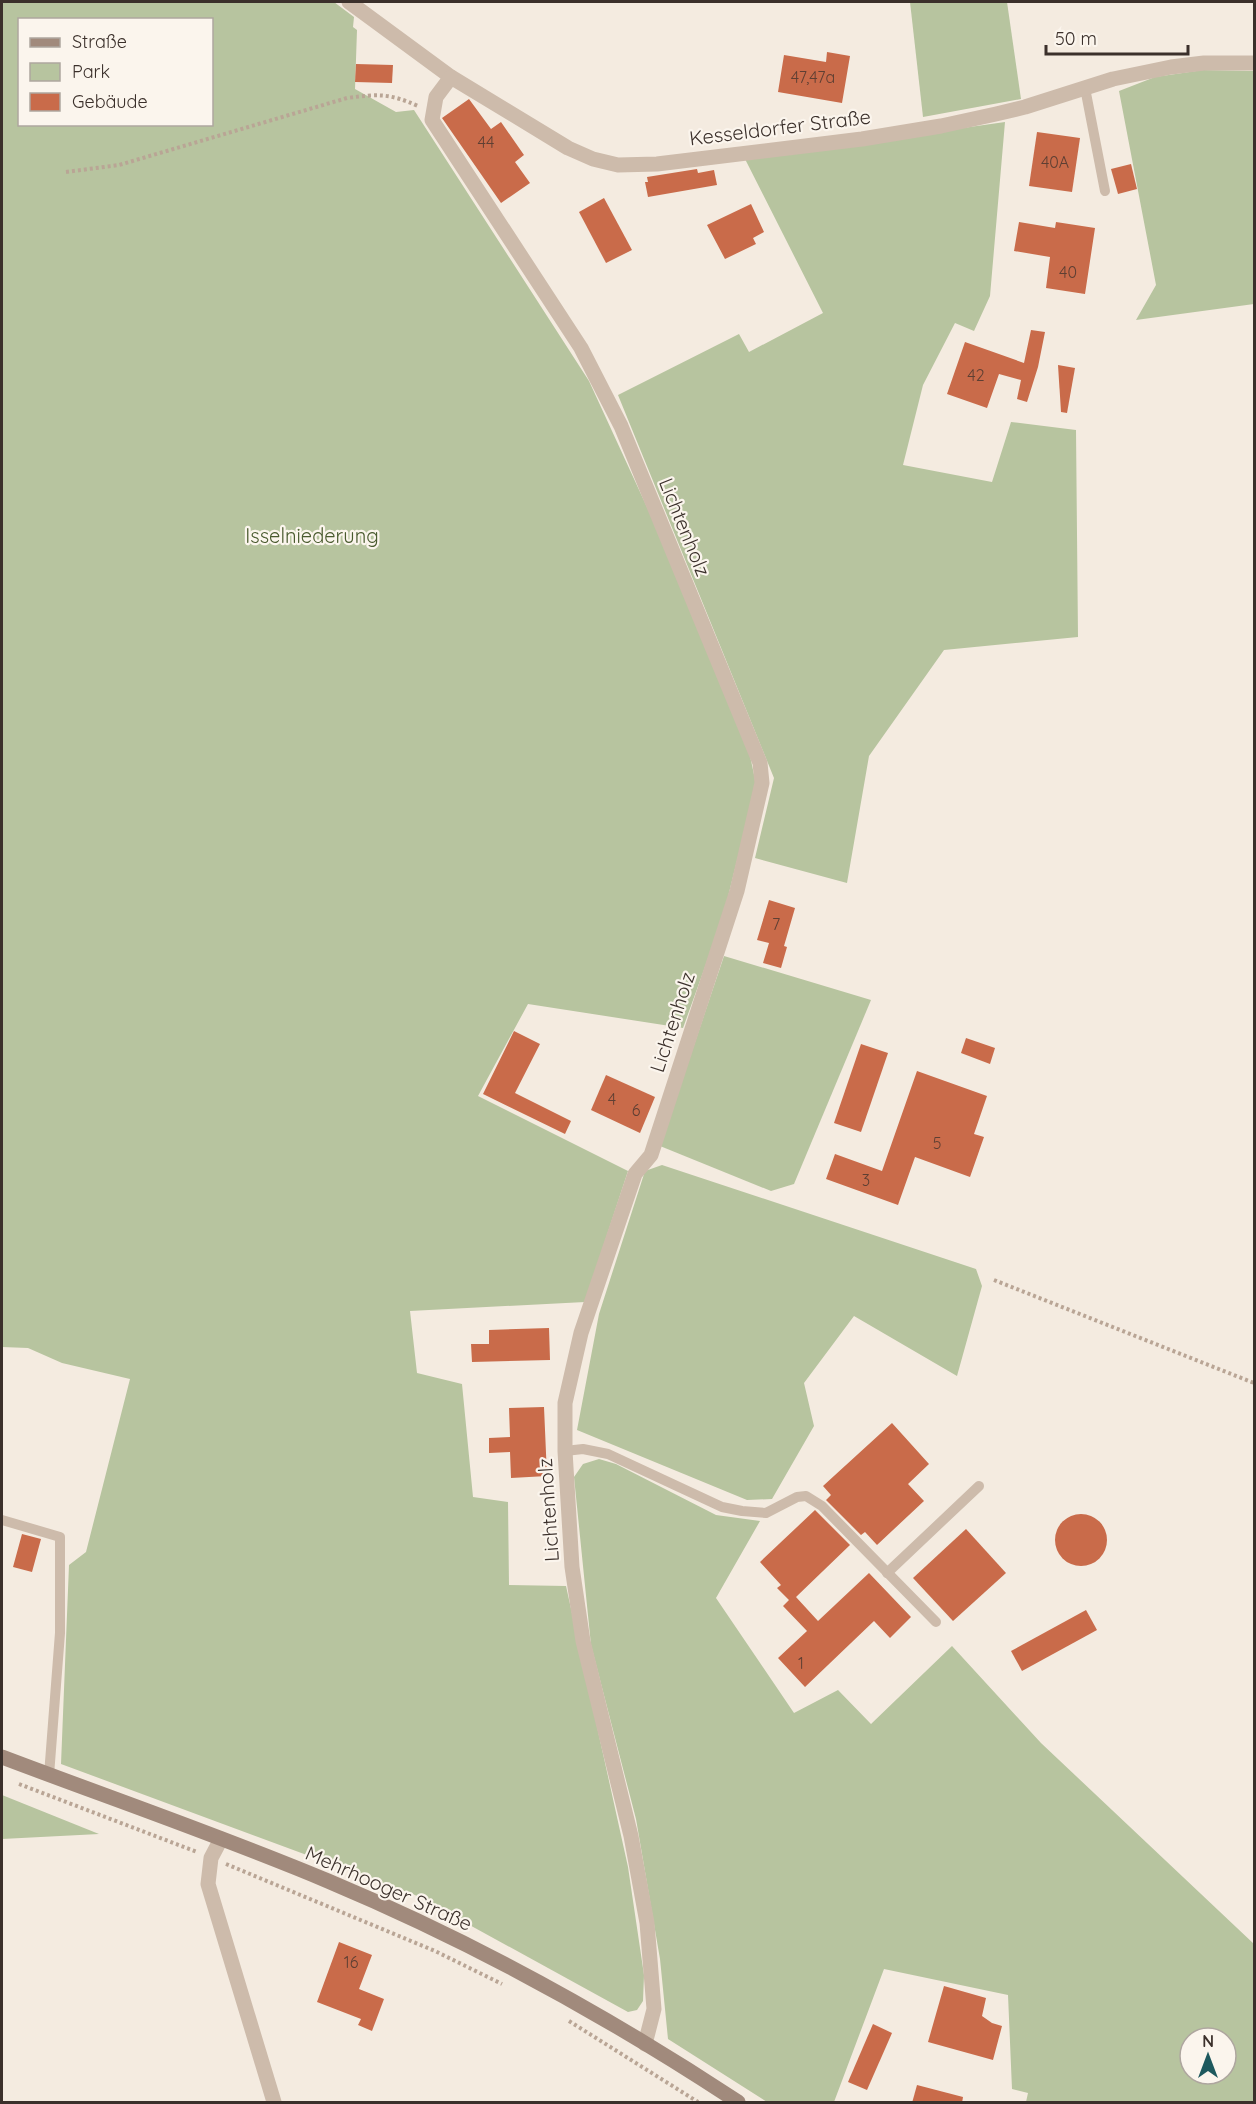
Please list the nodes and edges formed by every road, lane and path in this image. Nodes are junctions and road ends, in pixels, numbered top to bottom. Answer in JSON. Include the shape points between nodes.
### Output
{"nodes":[{"id":1,"x":349,"y":2,"type":"edge"},
{"id":2,"x":1254,"y":63,"type":"edge"},
{"id":3,"x":451,"y":77,"type":"junction"},
{"id":4,"x":1085,"y":88,"type":"junction"},
{"id":5,"x":433,"y":113,"type":"junction"},
{"id":6,"x":66,"y":172,"type":"dead end"},
{"id":7,"x":1105,"y":191,"type":"dead end"},
{"id":8,"x":994,"y":1281,"type":"dead end"},
{"id":9,"x":1254,"y":1383,"type":"edge"},
{"id":10,"x":564,"y":1451,"type":"junction"},
{"id":11,"x":979,"y":1486,"type":"dead end"},
{"id":12,"x":2,"y":1520,"type":"edge"},
{"id":13,"x":887,"y":1573,"type":"junction"},
{"id":14,"x":936,"y":1622,"type":"dead end"},
{"id":15,"x":2,"y":1757,"type":"edge"},
{"id":16,"x":49,"y":1775,"type":"junction"},
{"id":17,"x":12,"y":1781,"type":"dead end"},
{"id":18,"x":221,"y":1839,"type":"junction"},
{"id":19,"x":211,"y":1858,"type":"junction"},
{"id":20,"x":504,"y":1986,"type":"dead end"},
{"id":21,"x":564,"y":2017,"type":"dead end"},
{"id":22,"x":645,"y":2044,"type":"junction"},
{"id":23,"x":274,"y":2103,"type":"edge"},
{"id":24,"x":698,"y":2103,"type":"edge"},
{"id":25,"x":738,"y":2103,"type":"edge"}],
"edges":[{"from":1,"to":3,"type":"street","name":"Kesseldorfer Straße"},
{"from":2,"to":4,"type":"street","name":"Kesseldorfer Straße","via":[[1171,67]]},
{"from":3,"to":4,"type":"street","name":"Kesseldorfer Straße","via":[[568,147],[618,165],[740,155],[941,126],[1025,107]]},
{"from":3,"to":5,"type":"street","via":[[436,97]]},
{"from":4,"to":7,"type":"lane"},
{"from":5,"to":6,"type":"path","via":[[398,97],[377,94],[347,98],[119,165]]},
{"from":5,"to":10,"type":"street","name":"Lichtenholz","via":[[432,120],[581,348],[621,426],[760,763],[762,783],[733,902],[651,1155],[634,1174],[581,1333],[565,1403]]},
{"from":8,"to":9,"type":"path"},
{"from":10,"to":13,"type":"lane","via":[[583,1449],[608,1454],[722,1507],[742,1511],[766,1513],[806,1496],[822,1506]]},
{"from":10,"to":22,"type":"street","name":"Lichtenholz","via":[[572,1567],[584,1641],[631,1836],[647,1923],[654,2009]]},
{"from":11,"to":13,"type":"lane"},
{"from":12,"to":16,"type":"lane","via":[[60,1537],[60,1633]]},
{"from":13,"to":14,"type":"lane"},
{"from":15,"to":16,"type":"main road","name":"Mehrhooger Straße"},
{"from":16,"to":18,"type":"main road","name":"Mehrhooger Straße"},
{"from":17,"to":19,"type":"path"},
{"from":18,"to":19,"type":"street"},
{"from":18,"to":22,"type":"main road","name":"Mehrhooger Straße","via":[[328,1881],[437,1931]]},
{"from":19,"to":20,"type":"path","via":[[435,1951]]},
{"from":19,"to":23,"type":"street","via":[[208,1884]]},
{"from":21,"to":24,"type":"path"},
{"from":22,"to":25,"type":"main road","name":"Mehrhooger Straße"}]}
